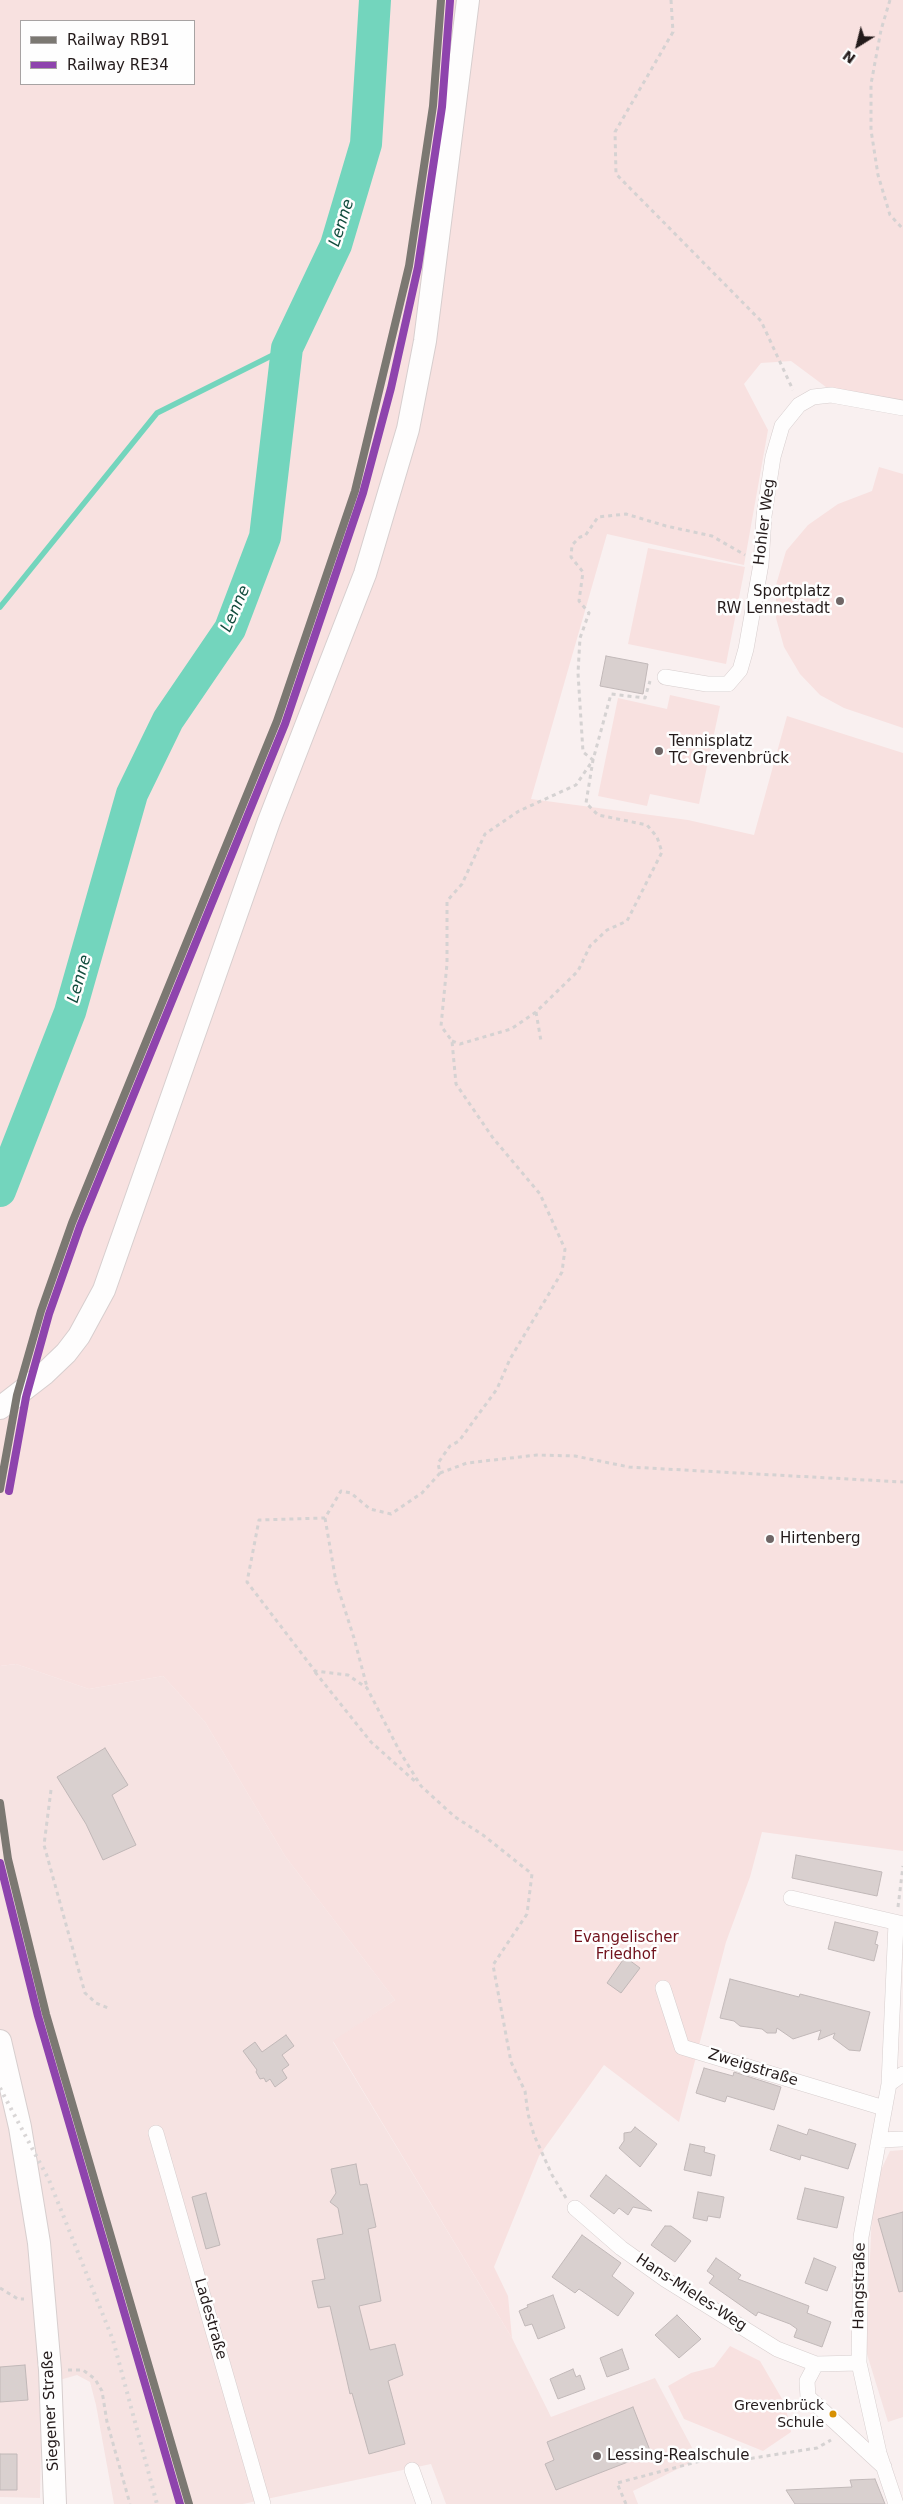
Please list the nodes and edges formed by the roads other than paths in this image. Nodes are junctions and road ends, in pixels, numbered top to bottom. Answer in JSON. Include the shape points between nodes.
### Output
{"nodes":[{"id":1,"x":468,"y":0,"type":"edge"},
{"id":2,"x":903,"y":408,"type":"edge"},
{"id":3,"x":665,"y":677,"type":"road end"},
{"id":4,"x":0,"y":1408,"type":"edge"},
{"id":5,"x":791,"y":1898,"type":"dead end"},
{"id":6,"x":899,"y":1923,"type":"edge"},
{"id":7,"x":663,"y":1988,"type":"dead end"},
{"id":8,"x":0,"y":2041,"type":"edge"},
{"id":9,"x":903,"y":2074,"type":"edge"},
{"id":10,"x":889,"y":2084,"type":"junction"},
{"id":11,"x":884,"y":2108,"type":"junction"},
{"id":12,"x":156,"y":2133,"type":"dead end"},
{"id":13,"x":903,"y":2139,"type":"edge"},
{"id":14,"x":880,"y":2140,"type":"junction"},
{"id":15,"x":575,"y":2208,"type":"road end"},
{"id":16,"x":859,"y":2363,"type":"junction"},
{"id":17,"x":816,"y":2364,"type":"junction"},
{"id":18,"x":884,"y":2467,"type":"junction"},
{"id":19,"x":412,"y":2470,"type":"dead end"},
{"id":20,"x":55,"y":2504,"type":"edge"},
{"id":21,"x":263,"y":2504,"type":"edge"},
{"id":22,"x":424,"y":2504,"type":"edge"},
{"id":23,"x":896,"y":2504,"type":"edge"}],
"edges":[{"from":1,"to":4,"type":"main road","via":[[426,341],[408,429],[365,574],[269,821],[104,1290],[66,1353]]},
{"from":2,"to":3,"type":"street","name":"Hohler Weg","via":[[831,395],[813,397],[799,405],[782,426],[773,457],[761,564],[740,670],[728,684]]},
{"from":5,"to":6,"type":"street"},
{"from":6,"to":10,"type":"street","name":"Hangstraße"},
{"from":7,"to":11,"type":"street","name":"Zweigstraße","via":[[682,2047]]},
{"from":8,"to":20,"type":"main road","name":"Siegener Straße","via":[[22,2137],[38,2243],[50,2370]]},
{"from":9,"to":10,"type":"street"},
{"from":10,"to":11,"type":"street","name":"Hangstraße"},
{"from":11,"to":14,"type":"street","name":"Hangstraße"},
{"from":12,"to":21,"type":"street","name":"Ladestraße"},
{"from":13,"to":14,"type":"street"},
{"from":14,"to":16,"type":"street","name":"Hangstraße","via":[[861,2237]]},
{"from":15,"to":17,"type":"street","name":"Hans-Mieles-Weg","via":[[621,2248],[666,2280],[777,2349]]},
{"from":16,"to":17,"type":"street","name":"Hans-Mieles-Weg"},
{"from":16,"to":18,"type":"street","name":"Hangstraße"},
{"from":17,"to":18,"type":"street","via":[[807,2381],[808,2397]]},
{"from":18,"to":23,"type":"street","name":"Hangstraße"},
{"from":19,"to":22,"type":"street"}]}
